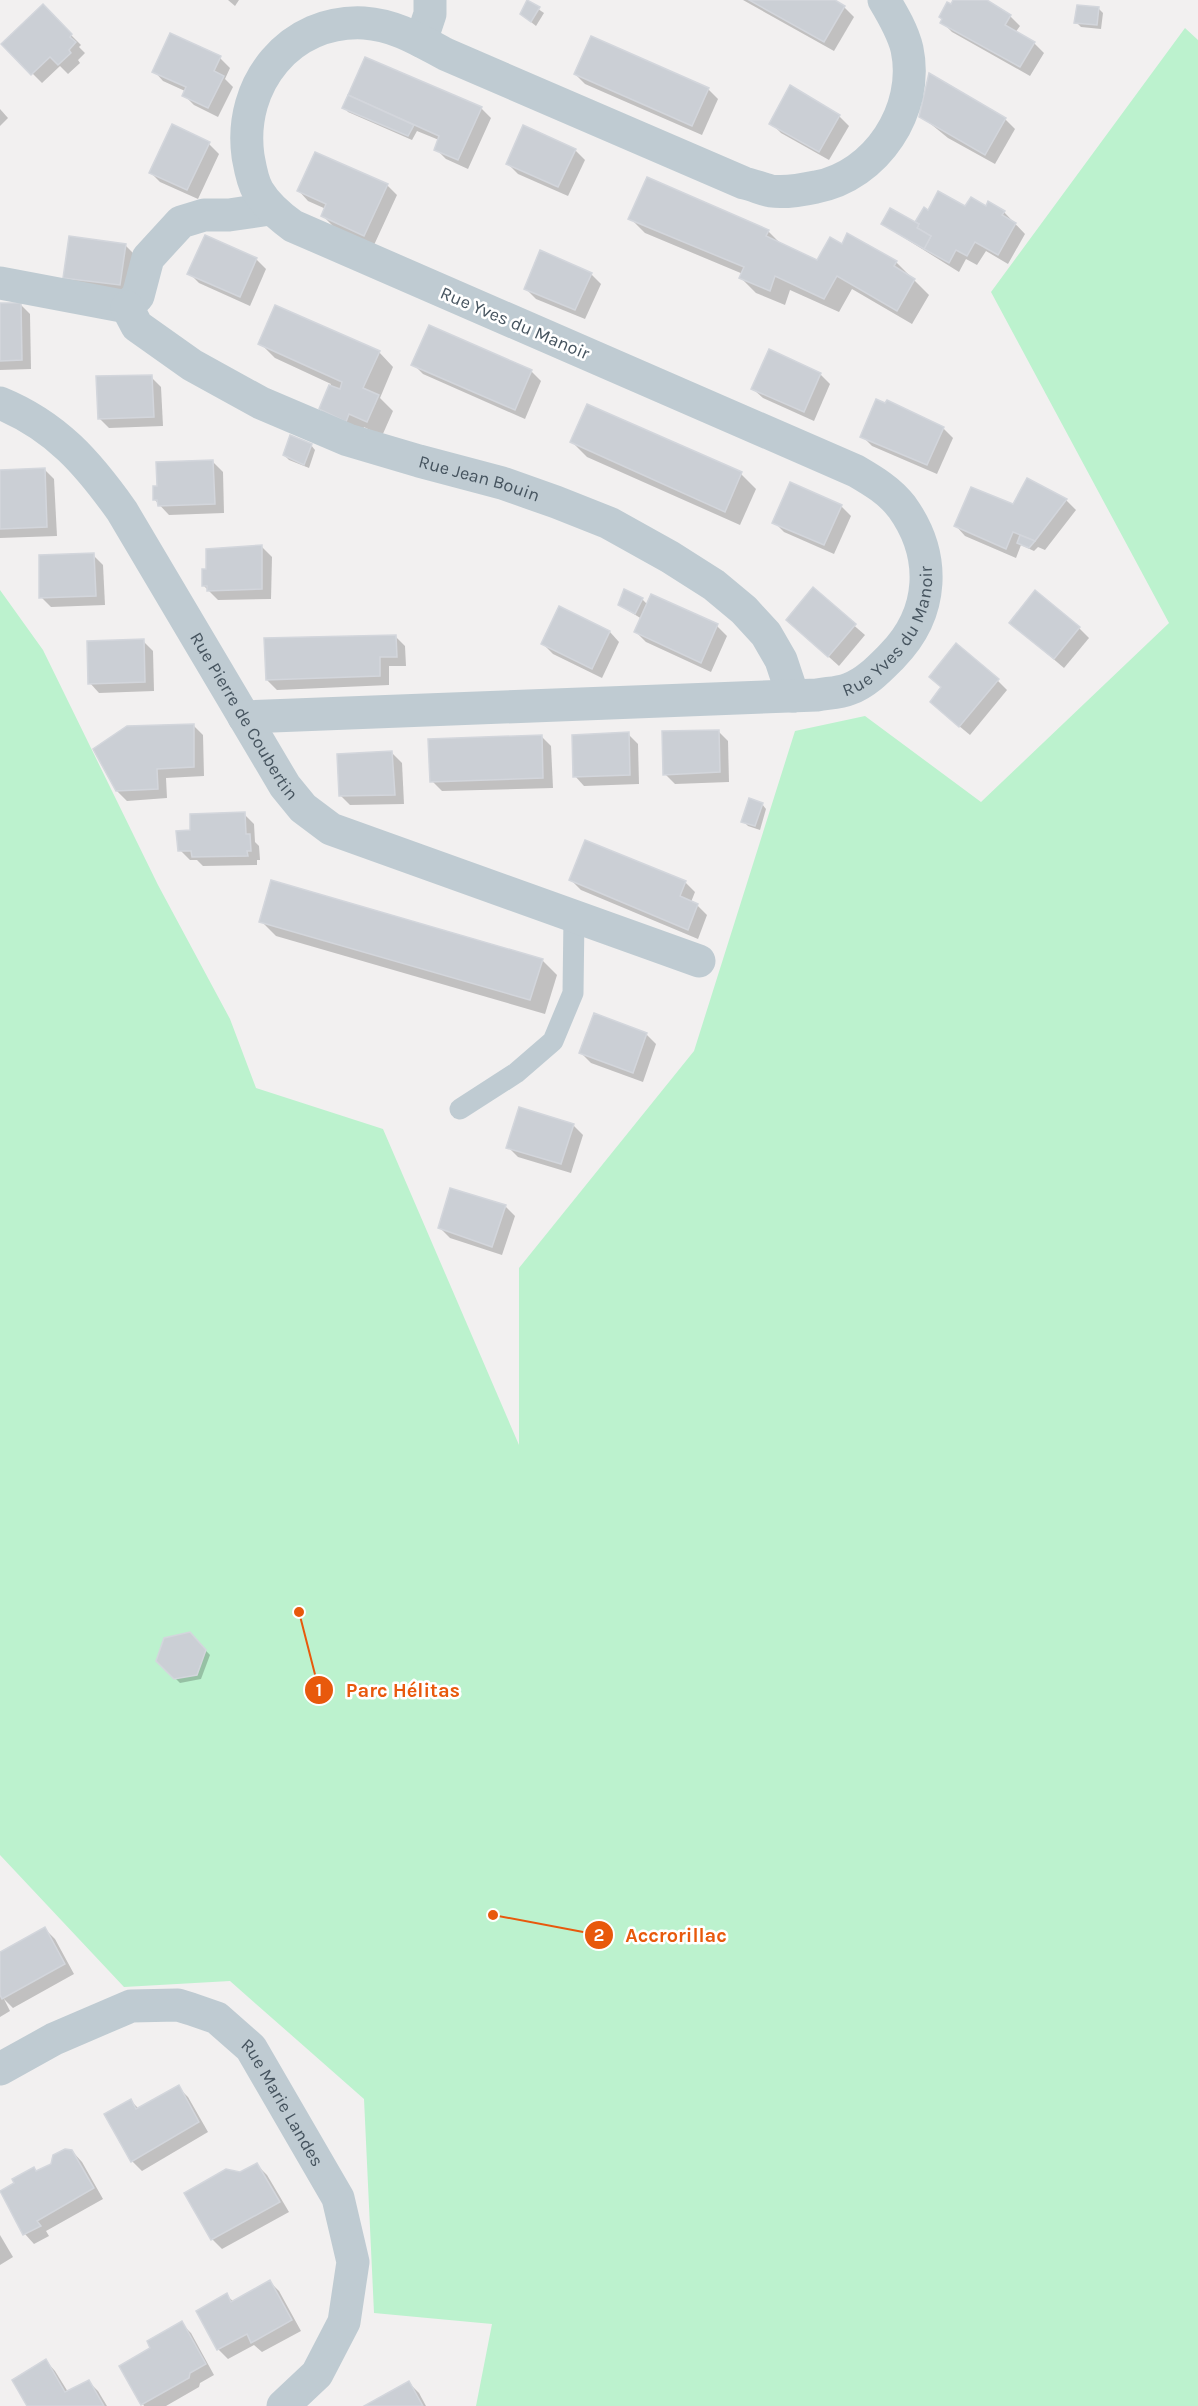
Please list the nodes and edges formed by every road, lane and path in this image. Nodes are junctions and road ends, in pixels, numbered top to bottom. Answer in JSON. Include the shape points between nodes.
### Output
{"nodes":[{"id":1,"x":430,"y":0,"type":"edge"},
{"id":2,"x":884,"y":0,"type":"edge"},
{"id":3,"x":421,"y":41,"type":"junction"},
{"id":4,"x":270,"y":208,"type":"junction"},
{"id":5,"x":0,"y":283,"type":"edge"},
{"id":6,"x":128,"y":307,"type":"junction"},
{"id":7,"x":0,"y":403,"type":"edge"},
{"id":8,"x":793,"y":696,"type":"junction"},
{"id":9,"x":244,"y":717,"type":"junction"},
{"id":10,"x":574,"y":916,"type":"junction"},
{"id":11,"x":699,"y":961,"type":"dead end"},
{"id":12,"x":460,"y":1109,"type":"dead end"},
{"id":13,"x":0,"y":2069,"type":"edge"},
{"id":14,"x":283,"y":2406,"type":"edge"}],
"edges":[{"from":1,"to":3,"type":"street","via":[[430,14]]},
{"from":2,"to":3,"type":"street","name":"Rue Yves du Manoir","via":[[907,50],[908,84],[900,115],[885,144],[862,168],[829,185],[800,190],[772,191],[744,183]]},
{"from":3,"to":4,"type":"street","name":"Rue Yves du Manoir","via":[[402,30],[364,23],[333,26],[301,39],[277,57],[258,83],[249,109],[246,141],[257,189]]},
{"from":4,"to":6,"type":"street","via":[[204,215],[181,222],[148,258],[138,296]]},
{"from":4,"to":8,"type":"street","name":"Rue Yves du Manoir","via":[[293,226],[856,471],[881,486],[901,506],[924,554],[924,608],[907,641],[875,673],[850,689]]},
{"from":5,"to":6,"type":"street"},
{"from":6,"to":8,"type":"street","name":"Rue Jean Bouin","via":[[137,326],[192,365],[261,404],[348,440],[556,502],[609,523],[670,557],[714,585],[766,634],[781,660]]},
{"from":7,"to":9,"type":"street","name":"Rue Pierre de Coubertin","via":[[55,434],[93,470],[122,511]]},
{"from":8,"to":9,"type":"street","name":"Rue Yves du Manoir"},
{"from":9,"to":10,"type":"street","name":"Rue Pierre de Coubertin","via":[[285,786],[303,808],[330,829]]},
{"from":10,"to":11,"type":"street","name":"Rue Pierre de Coubertin"},
{"from":10,"to":12,"type":"lane","via":[[573,993],[553,1041],[516,1072]]},
{"from":13,"to":14,"type":"street","name":"Rue Marie Landes","via":[[54,2039],[131,2006],[178,2005],[217,2018],[250,2048],[338,2198],[353,2262],[344,2322],[317,2374]]}]}
